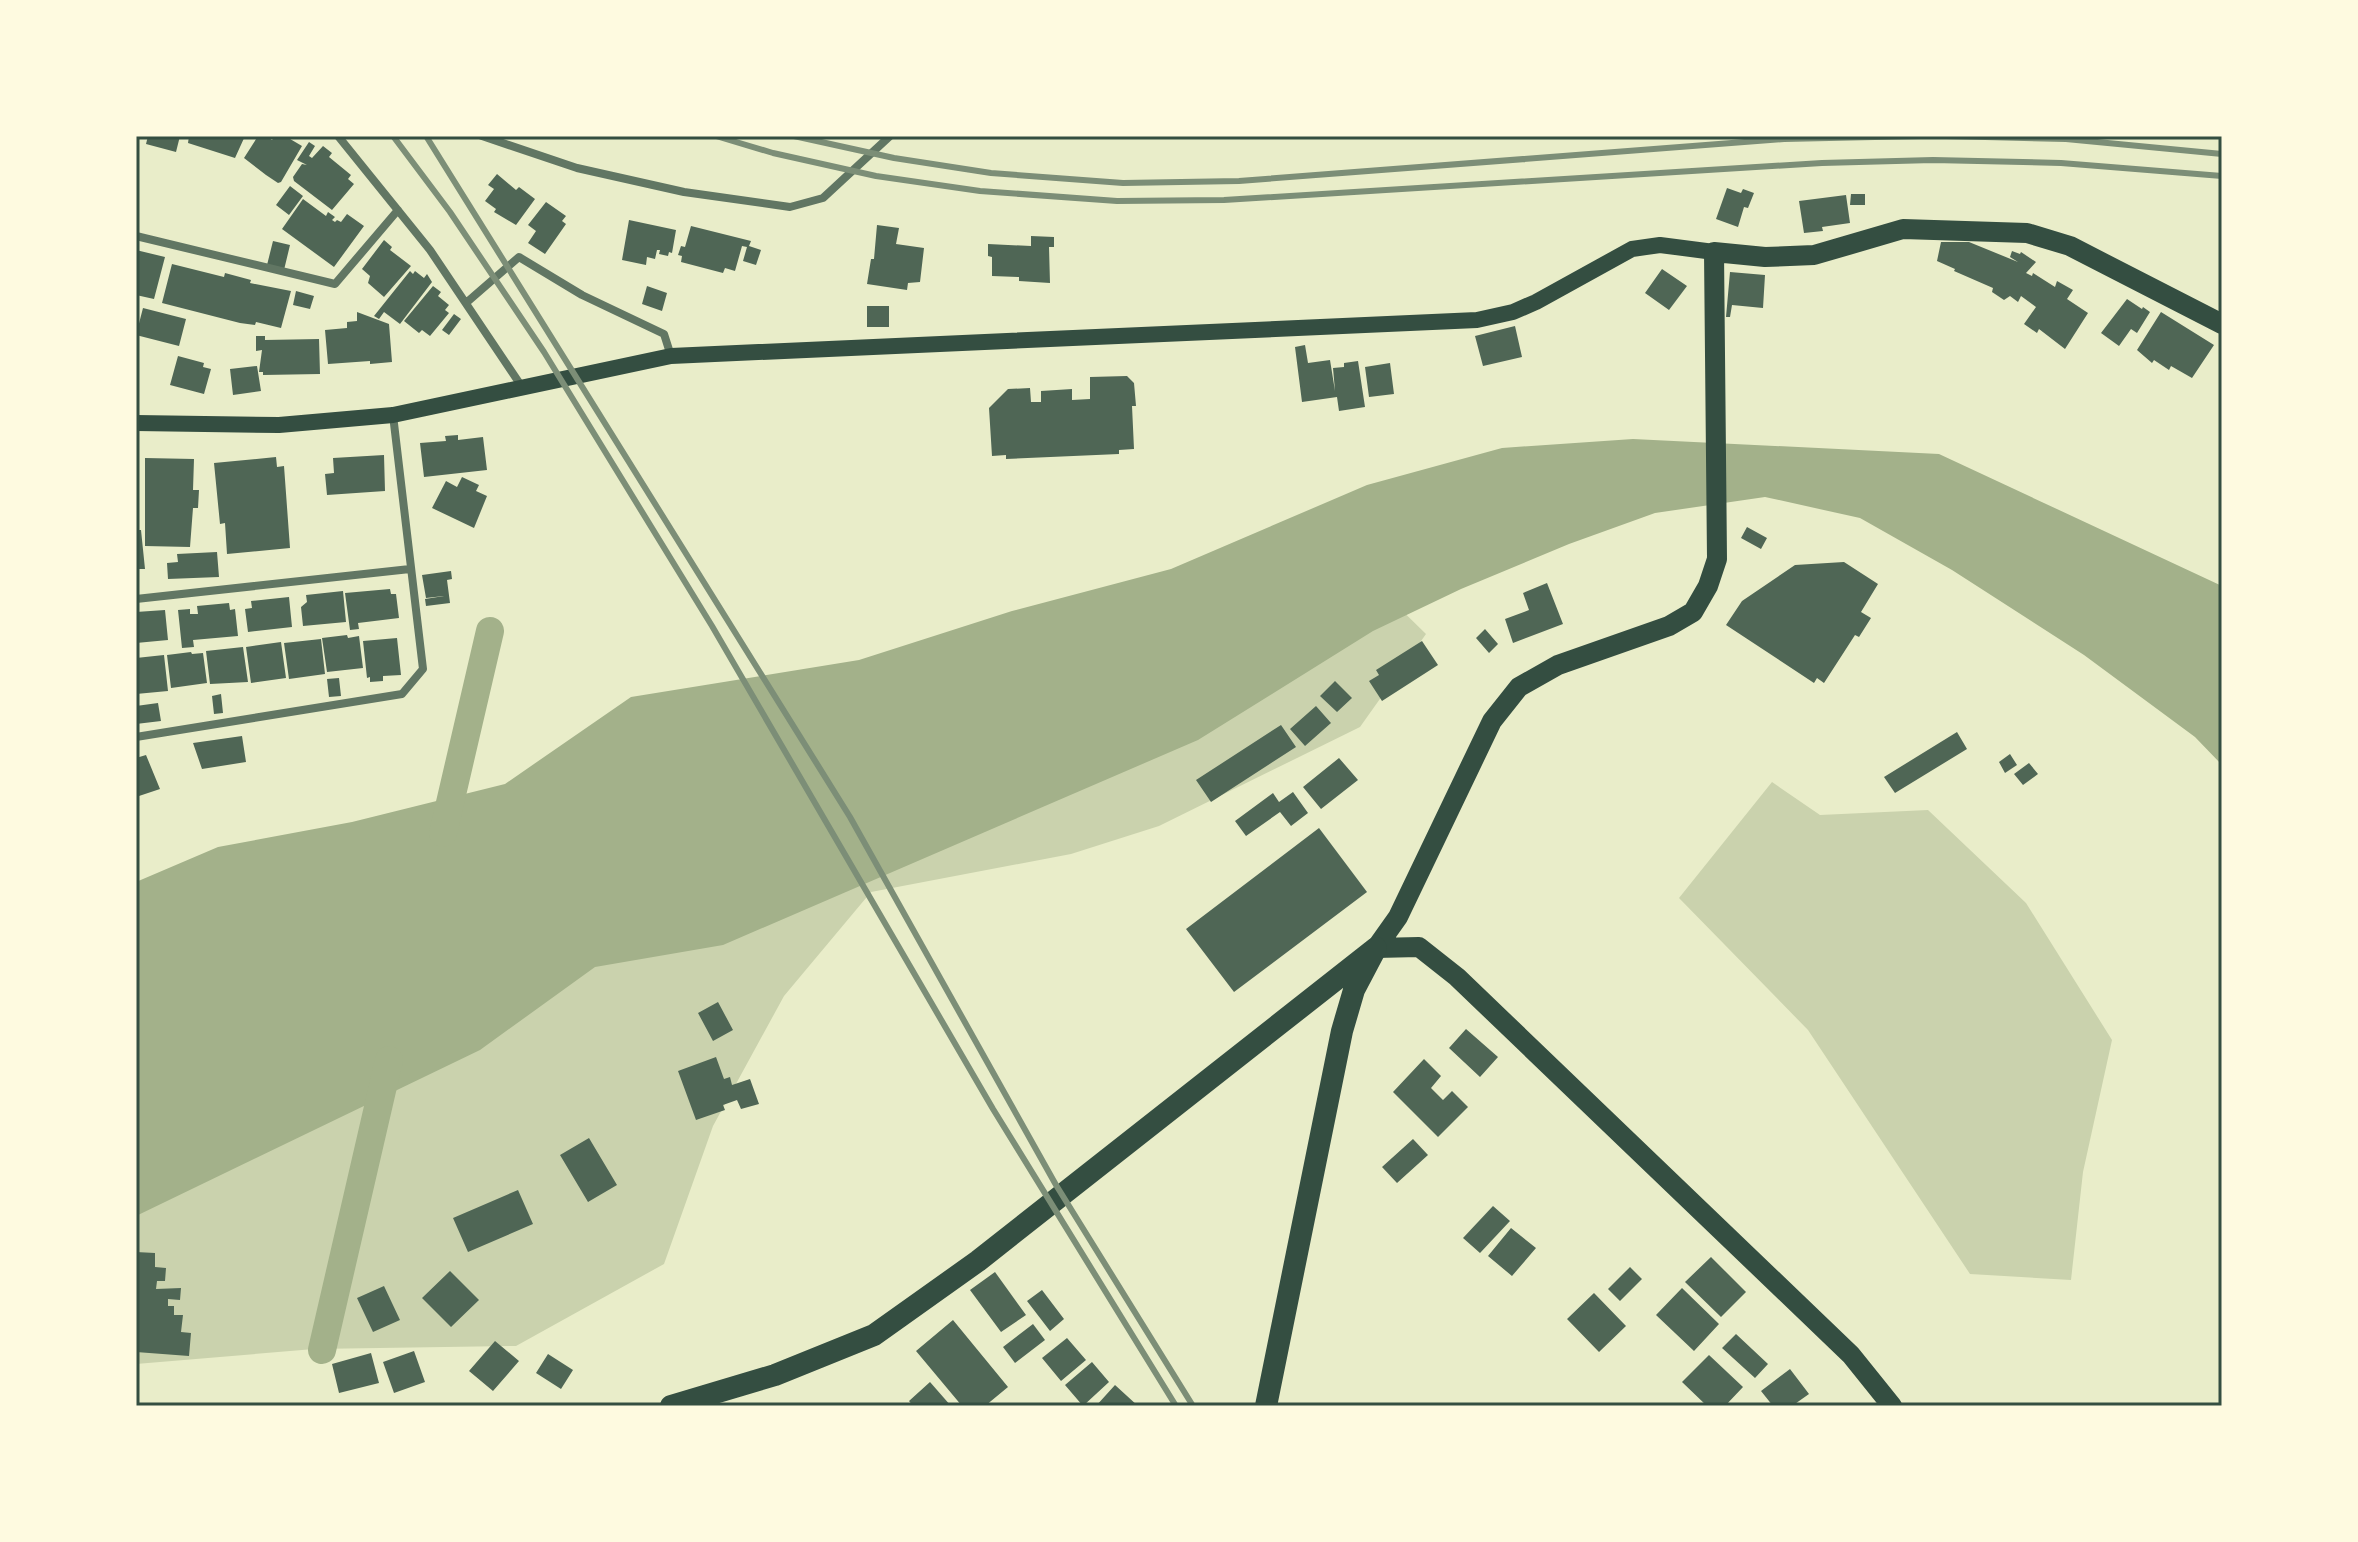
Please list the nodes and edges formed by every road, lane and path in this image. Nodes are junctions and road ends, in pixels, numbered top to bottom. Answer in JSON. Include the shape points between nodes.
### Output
{"nodes":[{"id":1,"x":338,"y":136,"type":"edge"},
{"id":2,"x":482,"y":136,"type":"edge"},
{"id":3,"x":890,"y":136,"type":"edge"},
{"id":4,"x":398,"y":210,"type":"junction"},
{"id":5,"x":136,"y":236,"type":"edge"},
{"id":6,"x":1714,"y":252,"type":"junction"},
{"id":7,"x":466,"y":303,"type":"junction"},
{"id":8,"x":2222,"y":324,"type":"edge"},
{"id":9,"x":671,"y":356,"type":"junction"},
{"id":10,"x":522,"y":387,"type":"junction"},
{"id":11,"x":393,"y":415,"type":"junction"},
{"id":12,"x":136,"y":423,"type":"edge"},
{"id":13,"x":410,"y":569,"type":"junction"},
{"id":14,"x":136,"y":599,"type":"edge"},
{"id":15,"x":136,"y":737,"type":"edge"},
{"id":16,"x":1376,"y":948,"type":"junction"},
{"id":17,"x":671,"y":1406,"type":"edge"},
{"id":18,"x":1266,"y":1406,"type":"edge"},
{"id":19,"x":1892,"y":1406,"type":"edge"}],
"edges":[{"from":1,"to":4,"type":"street"},
{"from":2,"to":3,"type":"street","via":[[577,168],[768,205],[804,205],[823,198]]},
{"from":4,"to":5,"type":"street","via":[[335,284]]},
{"from":4,"to":7,"type":"street"},
{"from":6,"to":8,"type":"main road","via":[[1814,255],[1903,229],[2027,233],[2070,246]]},
{"from":6,"to":9,"type":"main road","via":[[1660,245],[1632,249],[1536,302],[1477,320]]},
{"from":6,"to":16,"type":"main road","via":[[1717,559],[1708,586],[1693,612],[1669,626],[1558,665],[1519,687],[1492,721],[1398,917]]},
{"from":7,"to":9,"type":"street","via":[[519,257],[582,295],[664,334]]},
{"from":7,"to":10,"type":"street"},
{"from":9,"to":10,"type":"main road"},
{"from":10,"to":11,"type":"main road"},
{"from":11,"to":12,"type":"main road","via":[[279,425]]},
{"from":11,"to":13,"type":"street"},
{"from":13,"to":14,"type":"street"},
{"from":13,"to":15,"type":"street","via":[[423,669],[402,694]]},
{"from":16,"to":17,"type":"highway","via":[[978,1261],[874,1335],[775,1375]]},
{"from":16,"to":18,"type":"highway","via":[[1354,990],[1342,1031]]},
{"from":16,"to":19,"type":"main road","via":[[1419,947],[1457,977],[1851,1355]]}]}
